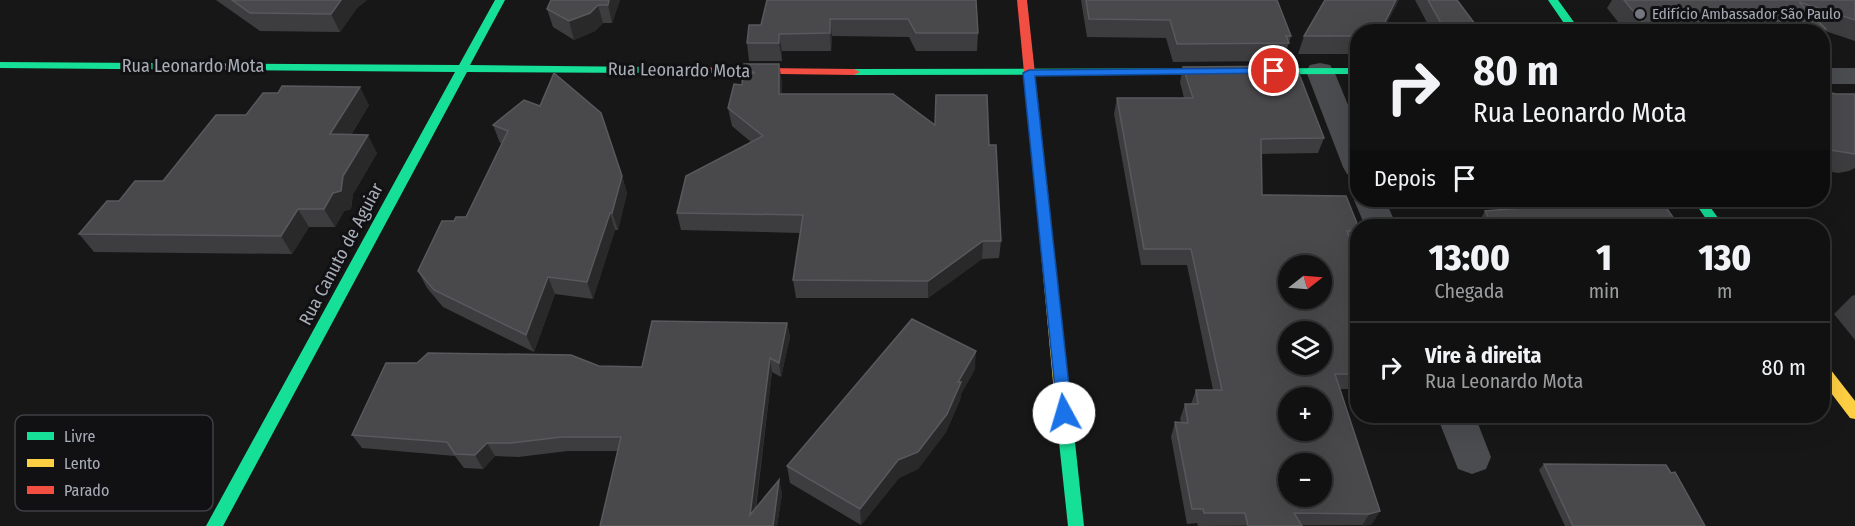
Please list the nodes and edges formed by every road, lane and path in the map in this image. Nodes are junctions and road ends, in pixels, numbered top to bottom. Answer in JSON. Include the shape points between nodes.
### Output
{"nodes":[{"id":1,"x":500,"y":0,"type":"edge"},
{"id":2,"x":1022,"y":0,"type":"edge"},
{"id":3,"x":1553,"y":0,"type":"edge"},
{"id":4,"x":1570,"y":24,"type":"edge"},
{"id":5,"x":0,"y":64,"type":"edge"},
{"id":6,"x":463,"y":68,"type":"junction"},
{"id":7,"x":1320,"y":71,"type":"junction"},
{"id":8,"x":1350,"y":71,"type":"edge"},
{"id":9,"x":1029,"y":73,"type":"junction"},
{"id":10,"x":1830,"y":76,"type":"edge"},
{"id":11,"x":1855,"y":76,"type":"edge"},
{"id":12,"x":1350,"y":147,"type":"edge"},
{"id":13,"x":1830,"y":380,"type":"edge"},
{"id":14,"x":1855,"y":413,"type":"edge"},
{"id":15,"x":1459,"y":423,"type":"edge"},
{"id":16,"x":1472,"y":457,"type":"dead end"},
{"id":17,"x":214,"y":526,"type":"edge"},
{"id":18,"x":1076,"y":526,"type":"edge"}],
"edges":[{"from":1,"to":6,"type":"street","name":"Rua Canuto de Aguiar"},
{"from":2,"to":9,"type":"street"},
{"from":3,"to":4,"type":"street"},
{"from":5,"to":6,"type":"street","name":"Rua Leonardo Mota"},
{"from":6,"to":9,"type":"street","name":"Rua Leonardo Mota"},
{"from":6,"to":17,"type":"street","name":"Rua Canuto de Aguiar"},
{"from":7,"to":8,"type":"street","name":"Rua Leonardo Mota"},
{"from":7,"to":9,"type":"street","name":"Rua Leonardo Mota"},
{"from":7,"to":12,"type":"street"},
{"from":9,"to":18,"type":"street"},
{"from":10,"to":11,"type":"street"},
{"from":13,"to":14,"type":"street"},
{"from":15,"to":16,"type":"street"}]}
